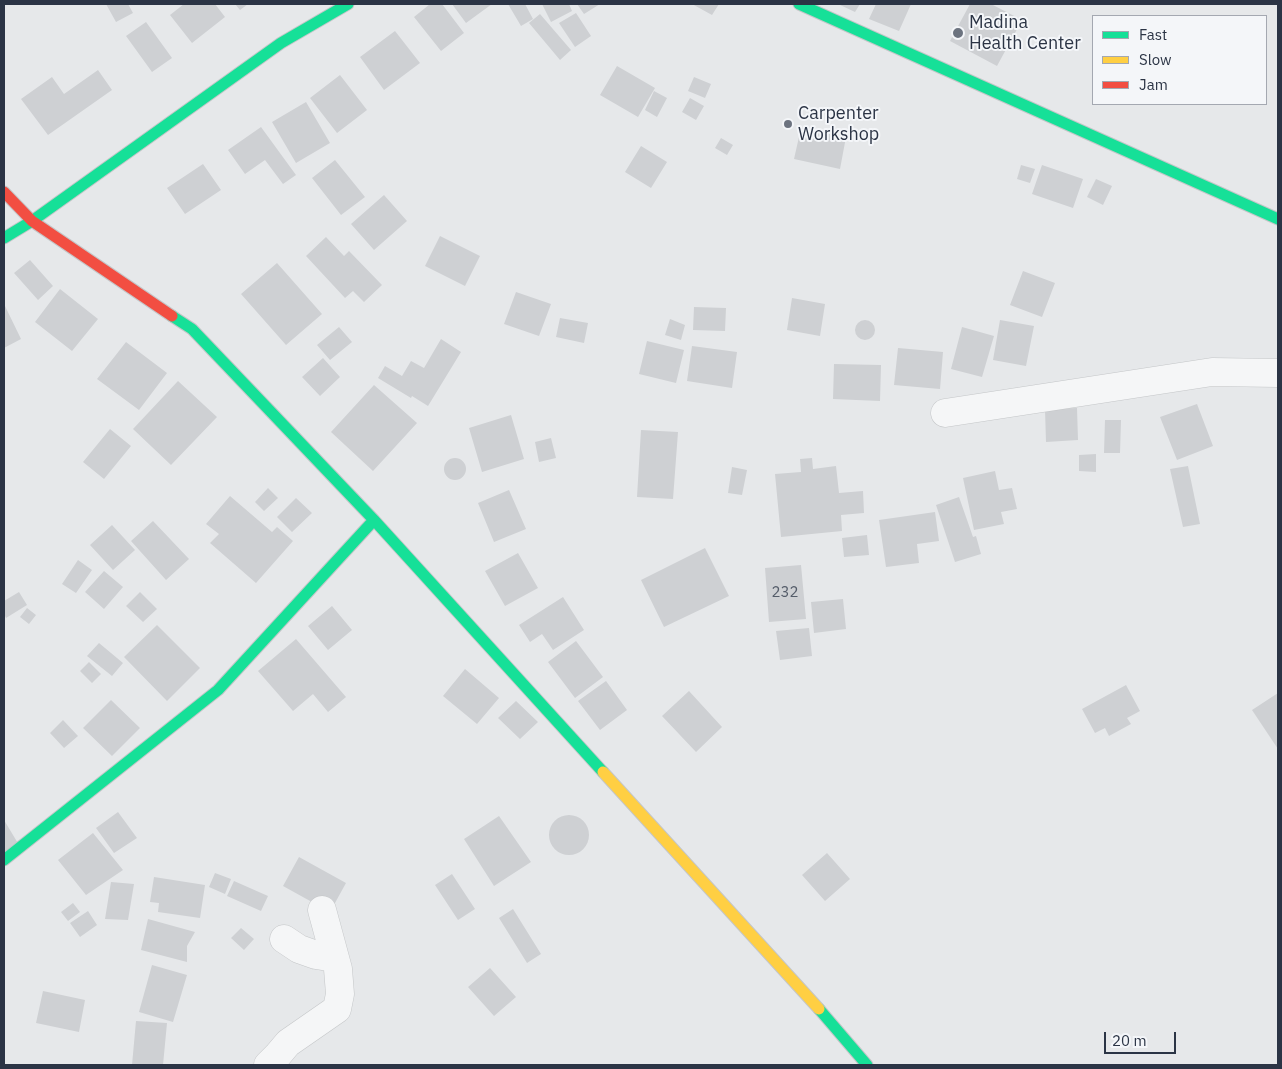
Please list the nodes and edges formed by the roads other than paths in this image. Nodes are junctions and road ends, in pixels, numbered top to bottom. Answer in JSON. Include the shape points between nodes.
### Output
{"nodes":[{"id":1,"x":348,"y":4,"type":"edge"},
{"id":2,"x":799,"y":4,"type":"edge"},
{"id":3,"x":4,"y":192,"type":"edge"},
{"id":4,"x":1278,"y":219,"type":"edge"},
{"id":5,"x":32,"y":221,"type":"junction"},
{"id":6,"x":4,"y":238,"type":"edge"},
{"id":7,"x":1278,"y":373,"type":"edge"},
{"id":8,"x":945,"y":413,"type":"dead end"},
{"id":9,"x":374,"y":520,"type":"junction"},
{"id":10,"x":4,"y":860,"type":"edge"},
{"id":11,"x":322,"y":910,"type":"dead end"},
{"id":12,"x":284,"y":939,"type":"dead end"},
{"id":13,"x":335,"y":958,"type":"junction"},
{"id":14,"x":294,"y":1038,"type":"junction"},
{"id":15,"x":268,"y":1065,"type":"edge"},
{"id":16,"x":282,"y":1065,"type":"edge"},
{"id":17,"x":867,"y":1065,"type":"edge"}],
"edges":[{"from":1,"to":5,"type":"street","via":[[282,43]]},
{"from":2,"to":4,"type":"street"},
{"from":3,"to":5,"type":"street"},
{"from":5,"to":6,"type":"street"},
{"from":5,"to":9,"type":"street","via":[[192,329]]},
{"from":7,"to":8,"type":"street","via":[[1212,372]]},
{"from":9,"to":10,"type":"street","via":[[218,690]]},
{"from":9,"to":17,"type":"street"},
{"from":11,"to":13,"type":"street"},
{"from":12,"to":13,"type":"street","via":[[299,949]]},
{"from":13,"to":14,"type":"street","via":[[340,994],[337,1009]]},
{"from":14,"to":15,"type":"street"},
{"from":14,"to":16,"type":"street"}]}
